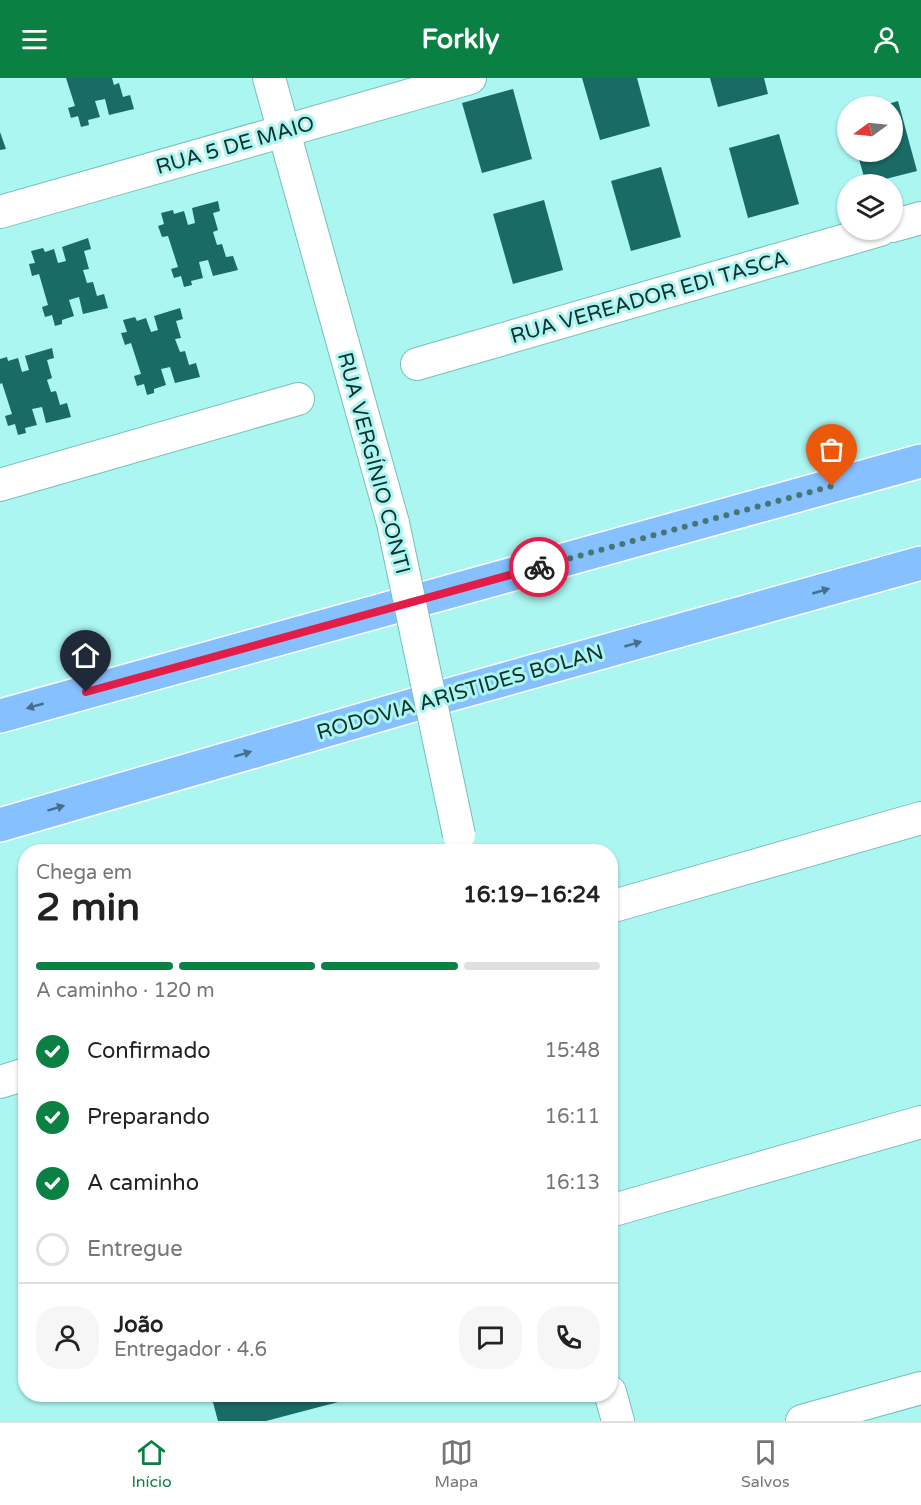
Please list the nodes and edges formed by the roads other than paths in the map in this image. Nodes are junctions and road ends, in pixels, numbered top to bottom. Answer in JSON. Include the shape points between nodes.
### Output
{"nodes":[{"id":1,"x":269,"y":78,"type":"edge"},
{"id":2,"x":470,"y":78,"type":"edge"},
{"id":3,"x":283,"y":131,"type":"junction"},
{"id":4,"x":0,"y":212,"type":"edge"},
{"id":5,"x":921,"y":218,"type":"edge"},
{"id":6,"x":903,"y":223,"type":"edge"},
{"id":7,"x":845,"y":240,"type":"edge"},
{"id":8,"x":417,"y":364,"type":"dead end"},
{"id":9,"x":298,"y":399,"type":"dead end"},
{"id":10,"x":921,"y":461,"type":"edge"},
{"id":11,"x":0,"y":485,"type":"edge"},
{"id":12,"x":921,"y":563,"type":"edge"},
{"id":13,"x":0,"y":716,"type":"edge"},
{"id":14,"x":921,"y":818,"type":"edge"},
{"id":15,"x":0,"y":825,"type":"edge"},
{"id":16,"x":461,"y":844,"type":"edge"},
{"id":17,"x":618,"y":905,"type":"edge"},
{"id":18,"x":18,"y":1076,"type":"edge"},
{"id":19,"x":0,"y":1082,"type":"edge"},
{"id":20,"x":921,"y":1122,"type":"edge"},
{"id":21,"x":618,"y":1209,"type":"edge"},
{"id":22,"x":921,"y":1388,"type":"edge"},
{"id":23,"x":613,"y":1402,"type":"edge"},
{"id":24,"x":618,"y":1421,"type":"edge"},
{"id":25,"x":802,"y":1421,"type":"edge"}],
"edges":[{"from":1,"to":3,"type":"street","name":"RUA VERGÍNIO CONTI"},
{"from":2,"to":3,"type":"street","name":"RUA 5 DE MAIO"},
{"from":3,"to":4,"type":"street","name":"RUA 5 DE MAIO"},
{"from":3,"to":16,"type":"street","name":"RUA VERGÍNIO CONTI","bridge":true,"via":[[393,523]]},
{"from":5,"to":6,"type":"street"},
{"from":7,"to":8,"type":"street","name":"RUA VEREADOR EDI TASCA"},
{"from":9,"to":11,"type":"street"},
{"from":10,"to":13,"type":"highway","one_way":true},
{"from":15,"to":12,"type":"highway","name":"RODOVIA ARISTIDES BOLAN","one_way":true},
{"from":14,"to":17,"type":"street"},
{"from":18,"to":19,"type":"street"},
{"from":20,"to":21,"type":"street"},
{"from":22,"to":25,"type":"street"},
{"from":23,"to":24,"type":"street"}]}
